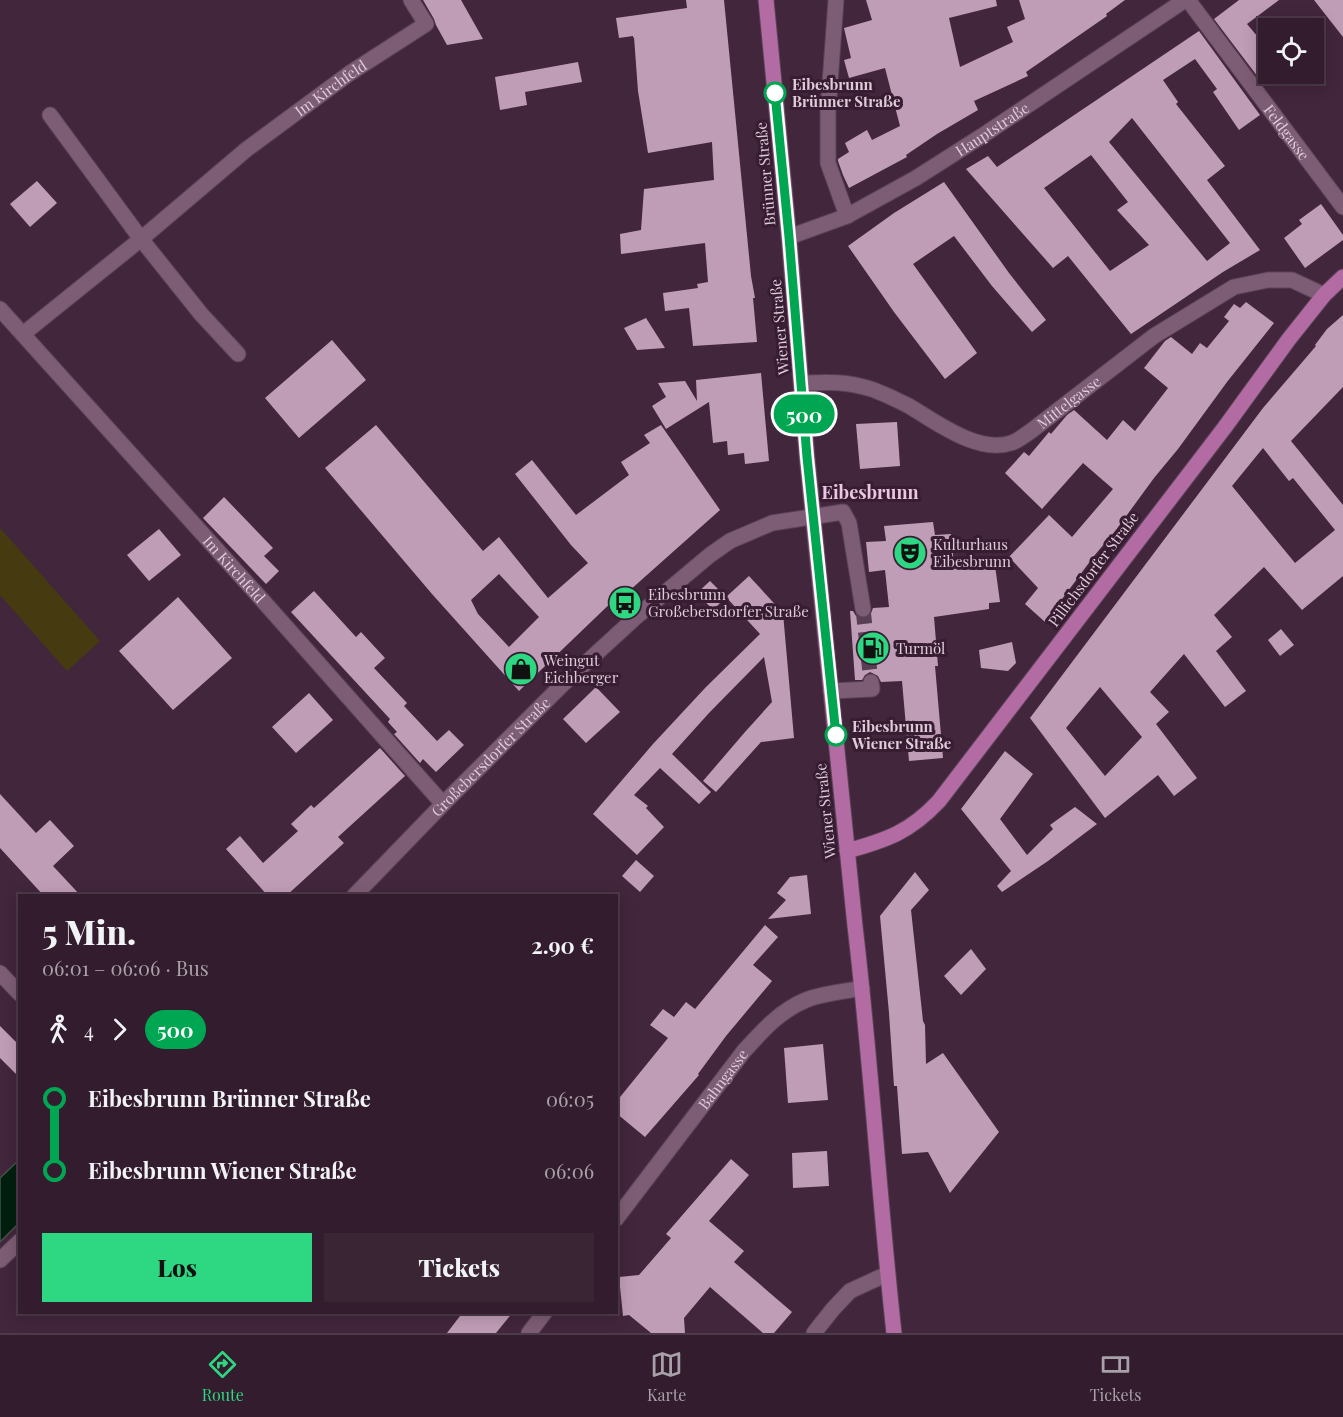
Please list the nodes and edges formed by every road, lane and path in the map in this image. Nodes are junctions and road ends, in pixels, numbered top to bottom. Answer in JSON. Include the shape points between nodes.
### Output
{"nodes":[{"id":1,"x":411,"y":0,"type":"edge"},
{"id":2,"x":766,"y":0,"type":"edge"},
{"id":3,"x":836,"y":0,"type":"edge"},
{"id":4,"x":1187,"y":0,"type":"edge"},
{"id":5,"x":50,"y":115,"type":"dead end"},
{"id":6,"x":1343,"y":207,"type":"edge"},
{"id":7,"x":847,"y":216,"type":"junction"},
{"id":8,"x":789,"y":237,"type":"junction"},
{"id":9,"x":141,"y":239,"type":"junction"},
{"id":10,"x":1343,"y":277,"type":"edge"},
{"id":11,"x":1324,"y":295,"type":"junction"},
{"id":12,"x":0,"y":309,"type":"edge"},
{"id":13,"x":23,"y":334,"type":"junction"},
{"id":14,"x":238,"y":354,"type":"dead end"},
{"id":15,"x":802,"y":383,"type":"junction"},
{"id":16,"x":813,"y":517,"type":"junction"},
{"id":17,"x":863,"y":609,"type":"tunnel mouth"},
{"id":18,"x":871,"y":682,"type":"dead end"},
{"id":19,"x":831,"y":691,"type":"junction"},
{"id":20,"x":443,"y":804,"type":"junction"},
{"id":21,"x":847,"y":851,"type":"junction"},
{"id":22,"x":356,"y":894,"type":"edge"},
{"id":23,"x":0,"y":973,"type":"edge"},
{"id":24,"x":862,"y":988,"type":"junction"},
{"id":25,"x":18,"y":992,"type":"edge"},
{"id":26,"x":618,"y":1216,"type":"edge"},
{"id":27,"x":18,"y":1243,"type":"edge"},
{"id":28,"x":0,"y":1260,"type":"edge"},
{"id":29,"x":887,"y":1274,"type":"junction"},
{"id":30,"x":543,"y":1314,"type":"edge"},
{"id":31,"x":529,"y":1333,"type":"edge"},
{"id":32,"x":814,"y":1333,"type":"edge"},
{"id":33,"x":894,"y":1333,"type":"edge"}],
"edges":[{"from":1,"to":9,"type":"street","name":"Im Kirchfeld","via":[[426,24],[247,148]]},
{"from":2,"to":8,"type":"main road","name":"Brünner Straße"},
{"from":3,"to":7,"type":"street","via":[[828,163]]},
{"from":4,"to":6,"type":"street","name":"Feldgasse"},
{"from":4,"to":7,"type":"street","name":"Hauptstraße","via":[[916,178]]},
{"from":5,"to":9,"type":"street"},
{"from":7,"to":8,"type":"street","name":"Hauptstraße"},
{"from":8,"to":15,"type":"main road","name":"Wiener Straße"},
{"from":9,"to":13,"type":"street","name":"Im Kirchfeld"},
{"from":9,"to":14,"type":"street","via":[[201,315]]},
{"from":10,"to":11,"type":"main road","name":"Pillichsdorfer Straße"},
{"from":11,"to":15,"type":"street","name":"Mittelgasse","via":[[1292,280],[1233,287],[1154,336],[1011,443],[993,445],[970,440],[873,389],[830,381]]},
{"from":11,"to":21,"type":"main road","name":"Pillichsdorfer Straße","via":[[939,801],[900,833]]},
{"from":12,"to":13,"type":"street","name":"Im Kirchfeld"},
{"from":13,"to":20,"type":"street","name":"Im Kirchfeld"},
{"from":15,"to":16,"type":"main road","name":"Wiener Straße"},
{"from":16,"to":17,"type":"street","name":"Großebersdorfer Straße","via":[[843,512],[849,523]]},
{"from":16,"to":19,"type":"main road","name":"Wiener Straße"},
{"from":16,"to":20,"type":"street","name":"Großebersdorfer Straße","via":[[772,523],[710,555],[563,684]]},
{"from":18,"to":19,"type":"street","via":[[872,688]]},
{"from":19,"to":21,"type":"main road","name":"Wiener Straße"},
{"from":20,"to":22,"type":"street","name":"Großebersdorfer Straße"},
{"from":21,"to":24,"type":"main road","name":"Wiener Straße"},
{"from":23,"to":25,"type":"street"},
{"from":24,"to":26,"type":"street","name":"Bahngasse","via":[[794,1005],[762,1031]]},
{"from":24,"to":29,"type":"main road","name":"Wiener Straße"},
{"from":27,"to":28,"type":"street"},
{"from":29,"to":32,"type":"street","via":[[850,1291]]},
{"from":29,"to":33,"type":"main road","name":"Wiener Straße"},
{"from":30,"to":31,"type":"street"}]}
